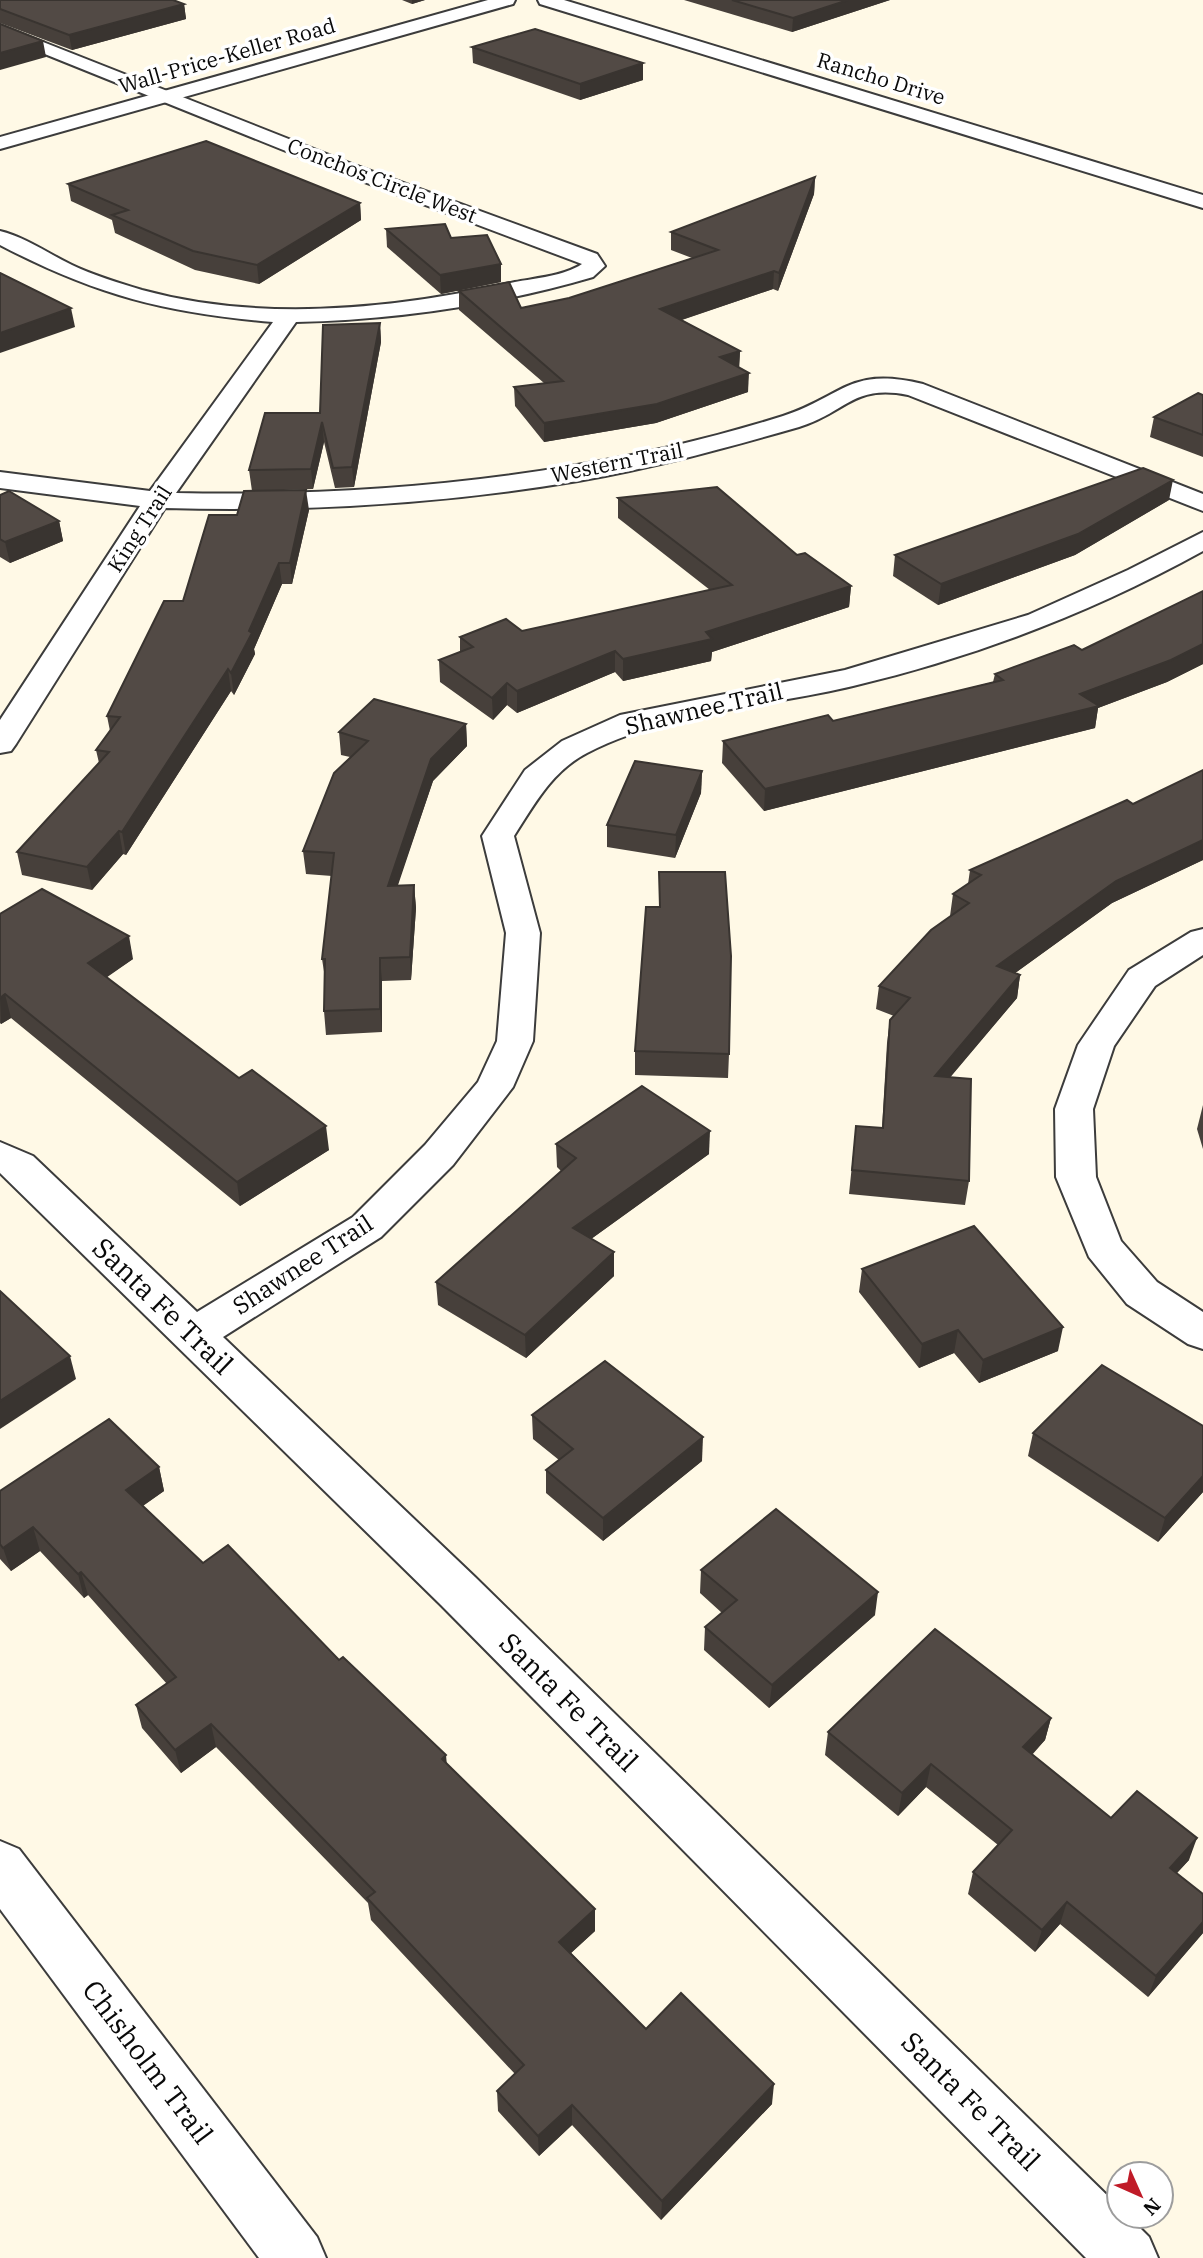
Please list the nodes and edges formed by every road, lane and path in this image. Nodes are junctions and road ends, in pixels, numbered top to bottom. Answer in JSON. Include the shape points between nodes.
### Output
{"nodes":[{"id":1,"x":507,"y":0,"type":"edge"},
{"id":2,"x":546,"y":0,"type":"edge"},
{"id":3,"x":0,"y":30,"type":"edge"},
{"id":4,"x":168,"y":97,"type":"junction"},
{"id":5,"x":0,"y":144,"type":"edge"},
{"id":6,"x":1203,"y":202,"type":"edge"},
{"id":7,"x":0,"y":237,"type":"edge"},
{"id":8,"x":286,"y":318,"type":"junction"},
{"id":9,"x":0,"y":480,"type":"edge"},
{"id":10,"x":158,"y":500,"type":"junction"},
{"id":11,"x":1203,"y":503,"type":"edge"},
{"id":12,"x":1203,"y":540,"type":"edge"},
{"id":13,"x":0,"y":744,"type":"edge"},
{"id":14,"x":1203,"y":940,"type":"edge"},
{"id":15,"x":0,"y":1155,"type":"edge"},
{"id":16,"x":1203,"y":1333,"type":"edge"},
{"id":17,"x":193,"y":1335,"type":"junction"},
{"id":18,"x":0,"y":1866,"type":"edge"},
{"id":19,"x":296,"y":2258,"type":"edge"},
{"id":20,"x":1128,"y":2258,"type":"edge"}],
"edges":[{"from":1,"to":4,"type":"street","name":"Wall-Price-Keller Road"},
{"from":2,"to":6,"type":"street","name":"Rancho Drive"},
{"from":3,"to":4,"type":"street","name":"Conchos Circle West"},
{"from":4,"to":5,"type":"street","name":"Wall-Price-Keller Road"},
{"from":4,"to":8,"type":"street","name":"Conchos Circle West","via":[[589,259],[594,266],[568,277],[446,305]]},
{"from":7,"to":8,"type":"street","via":[[81,276],[145,299],[220,314]]},
{"from":8,"to":10,"type":"street","name":"King Trail"},
{"from":9,"to":10,"type":"street","name":"Western Trail"},
{"from":10,"to":11,"type":"street","name":"Western Trail","via":[[280,503],[424,493],[576,473],[766,429],[856,389],[883,383],[914,389]]},
{"from":10,"to":13,"type":"street","name":"King Trail"},
{"from":12,"to":17,"type":"street","name":"Shawnee Trail","via":[[1138,576],[1038,621],[850,678],[631,722],[573,748],[536,777],[498,836],[523,933],[515,1041],[495,1087],[439,1155],[367,1227]]},
{"from":14,"to":16,"type":"street","via":[[1142,978],[1096,1045],[1074,1109],[1076,1177],[1103,1247],[1142,1293]]},
{"from":15,"to":17,"type":"street","name":"Santa Fe Trail","via":[[19,1166]]},
{"from":17,"to":20,"type":"street","name":"Santa Fe Trail","via":[[458,1591]]},
{"from":18,"to":19,"type":"street","name":"Chisholm Trail"}]}
